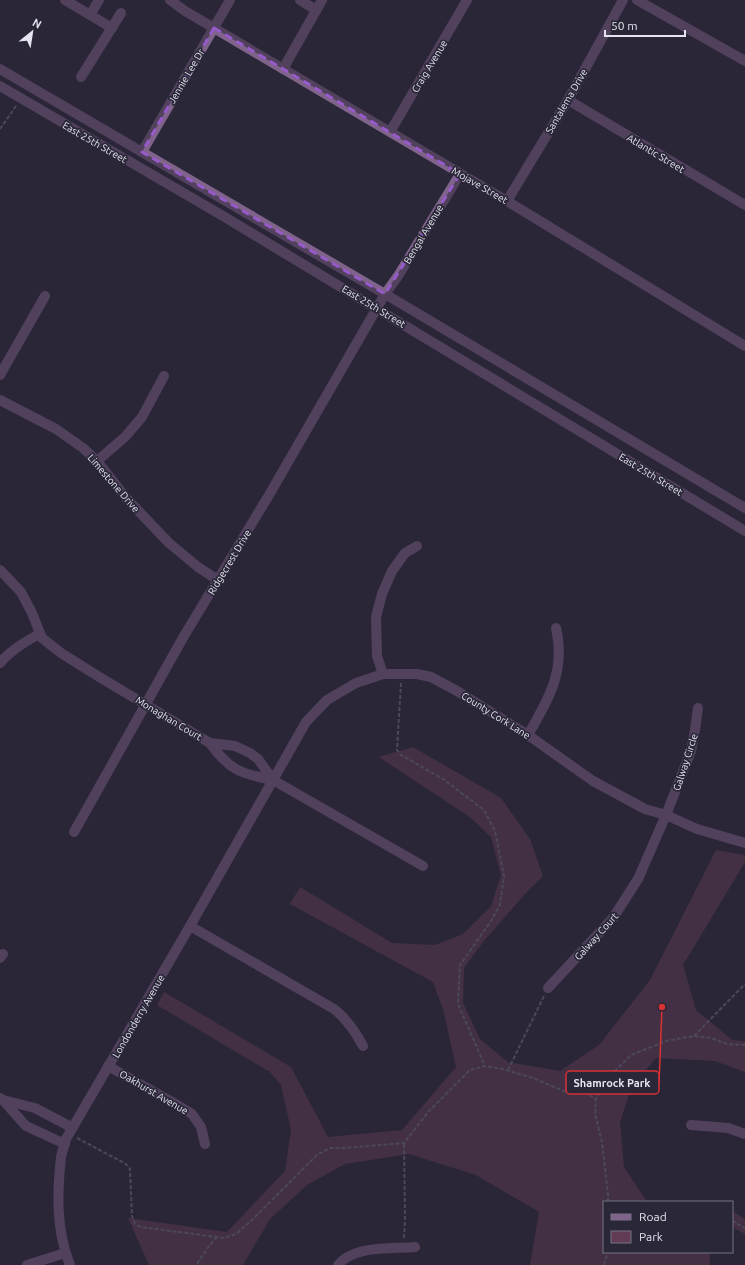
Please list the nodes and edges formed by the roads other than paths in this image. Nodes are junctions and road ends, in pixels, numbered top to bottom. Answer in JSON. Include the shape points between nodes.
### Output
{"nodes":[{"id":1,"x":65,"y":0,"type":"edge"},
{"id":2,"x":99,"y":0,"type":"edge"},
{"id":3,"x":170,"y":0,"type":"edge"},
{"id":4,"x":230,"y":0,"type":"edge"},
{"id":5,"x":300,"y":0,"type":"edge"},
{"id":6,"x":322,"y":0,"type":"edge"},
{"id":7,"x":468,"y":0,"type":"edge"},
{"id":8,"x":623,"y":0,"type":"edge"},
{"id":9,"x":637,"y":0,"type":"edge"},
{"id":10,"x":316,"y":10,"type":"junction"},
{"id":11,"x":121,"y":12,"type":"dead end"},
{"id":12,"x":90,"y":15,"type":"junction"},
{"id":13,"x":112,"y":28,"type":"junction"},
{"id":14,"x":214,"y":28,"type":"junction"},
{"id":15,"x":745,"y":61,"type":"edge"},
{"id":16,"x":0,"y":69,"type":"edge"},
{"id":17,"x":283,"y":69,"type":"junction"},
{"id":18,"x":81,"y":77,"type":"dead end"},
{"id":19,"x":0,"y":86,"type":"edge"},
{"id":20,"x":568,"y":100,"type":"junction"},
{"id":21,"x":390,"y":132,"type":"junction"},
{"id":22,"x":142,"y":152,"type":"junction"},
{"id":23,"x":460,"y":174,"type":"junction"},
{"id":24,"x":507,"y":201,"type":"junction"},
{"id":25,"x":745,"y":205,"type":"edge"},
{"id":26,"x":385,"y":294,"type":"junction"},
{"id":27,"x":45,"y":296,"type":"dead end"},
{"id":28,"x":377,"y":308,"type":"junction"},
{"id":29,"x":745,"y":346,"type":"edge"},
{"id":30,"x":0,"y":375,"type":"edge"},
{"id":31,"x":164,"y":376,"type":"dead end"},
{"id":32,"x":0,"y":400,"type":"edge"},
{"id":33,"x":97,"y":461,"type":"junction"},
{"id":34,"x":745,"y":508,"type":"edge"},
{"id":35,"x":745,"y":531,"type":"edge"},
{"id":36,"x":417,"y":546,"type":"dead end"},
{"id":37,"x":0,"y":570,"type":"edge"},
{"id":38,"x":218,"y":580,"type":"junction"},
{"id":39,"x":556,"y":628,"type":"dead end"},
{"id":40,"x":39,"y":634,"type":"junction"},
{"id":41,"x":0,"y":663,"type":"edge"},
{"id":42,"x":383,"y":674,"type":"junction"},
{"id":43,"x":146,"y":705,"type":"junction"},
{"id":44,"x":698,"y":708,"type":"dead end"},
{"id":45,"x":528,"y":735,"type":"junction"},
{"id":46,"x":210,"y":743,"type":"junction"},
{"id":47,"x":273,"y":780,"type":"junction"},
{"id":48,"x":666,"y":815,"type":"junction"},
{"id":49,"x":74,"y":832,"type":"dead end"},
{"id":50,"x":745,"y":843,"type":"edge"},
{"id":51,"x":423,"y":866,"type":"dead end"},
{"id":52,"x":190,"y":926,"type":"junction"},
{"id":53,"x":548,"y":988,"type":"road end"},
{"id":54,"x":363,"y":1046,"type":"dead end"},
{"id":55,"x":108,"y":1066,"type":"junction"},
{"id":56,"x":2,"y":1099,"type":"edge"},
{"id":57,"x":691,"y":1125,"type":"dead end"},
{"id":58,"x":70,"y":1130,"type":"junction"},
{"id":59,"x":745,"y":1134,"type":"edge"},
{"id":60,"x":65,"y":1144,"type":"junction"},
{"id":61,"x":205,"y":1144,"type":"dead end"},
{"id":62,"x":415,"y":1247,"type":"dead end"},
{"id":63,"x":65,"y":1253,"type":"junction"},
{"id":64,"x":27,"y":1265,"type":"edge"},
{"id":65,"x":70,"y":1265,"type":"edge"},
{"id":66,"x":338,"y":1265,"type":"edge"}],
"edges":[{"from":1,"to":12,"type":"street"},
{"from":2,"to":12,"type":"street"},
{"from":3,"to":14,"type":"street","name":"Mojave Street"},
{"from":4,"to":14,"type":"street","name":"Jennie Lee Dr"},
{"from":5,"to":10,"type":"street"},
{"from":6,"to":10,"type":"street"},
{"from":7,"to":21,"type":"street","name":"Craig Avenue"},
{"from":8,"to":20,"type":"street","name":"Santalema Drive"},
{"from":9,"to":15,"type":"street"},
{"from":10,"to":17,"type":"street"},
{"from":11,"to":13,"type":"street"},
{"from":12,"to":13,"type":"street"},
{"from":13,"to":18,"type":"street"},
{"from":14,"to":17,"type":"street","name":"Mojave Street"},
{"from":14,"to":22,"type":"street","name":"Jennie Lee Dr"},
{"from":16,"to":22,"type":"street","name":"East 25th Street"},
{"from":17,"to":21,"type":"street","name":"Mojave Street"},
{"from":19,"to":28,"type":"street","name":"East 25th Street"},
{"from":20,"to":24,"type":"street","name":"Santalema Drive"},
{"from":20,"to":25,"type":"street","name":"Atlantic Street"},
{"from":21,"to":23,"type":"street","name":"Mojave Street"},
{"from":22,"to":26,"type":"street","name":"East 25th Street"},
{"from":23,"to":24,"type":"street","name":"Mojave Street"},
{"from":23,"to":26,"type":"street","name":"Bengal Avenue"},
{"from":24,"to":29,"type":"street","name":"Mojave Street"},
{"from":26,"to":28,"type":"street","name":"Ridgecrest Drive"},
{"from":26,"to":34,"type":"street","name":"East 25th Street"},
{"from":27,"to":30,"type":"street"},
{"from":28,"to":35,"type":"street","name":"East 25th Street"},
{"from":28,"to":38,"type":"street","name":"Ridgecrest Drive"},
{"from":31,"to":33,"type":"street","via":[[142,417],[125,437]]},
{"from":32,"to":33,"type":"street","name":"Limestone Drive","via":[[56,429]]},
{"from":33,"to":38,"type":"street","name":"Limestone Drive","via":[[127,499],[169,543]]},
{"from":36,"to":42,"type":"street","via":[[405,554],[392,571],[382,594],[376,617],[377,656]]},
{"from":37,"to":40,"type":"street","via":[[21,592]]},
{"from":38,"to":43,"type":"street","name":"Ridgecrest Drive"},
{"from":39,"to":45,"type":"street","via":[[559,641],[559,669],[547,703]]},
{"from":40,"to":41,"type":"street","via":[[19,646]]},
{"from":40,"to":43,"type":"street","name":"Monaghan Court","via":[[61,653]]},
{"from":42,"to":45,"type":"street","name":"County Cork Lane","via":[[417,674],[431,677]]},
{"from":42,"to":47,"type":"street","name":"County Cork Lane","via":[[356,683],[327,700],[306,722]]},
{"from":43,"to":46,"type":"street","name":"Monaghan Court"},
{"from":43,"to":49,"type":"street","name":"Ridgecrest Drive"},
{"from":44,"to":48,"type":"street","name":"Galway Circle","via":[[691,751]]},
{"from":45,"to":48,"type":"street","name":"County Cork Lane","via":[[593,781],[645,809]]},
{"from":46,"to":47,"type":"street","via":[[220,757],[249,776]]},
{"from":46,"to":47,"type":"street","name":"Monaghan Court","via":[[235,746],[250,753],[258,759]]},
{"from":47,"to":51,"type":"street","name":"Monaghan Court"},
{"from":47,"to":52,"type":"street","name":"Londonderry Avenue"},
{"from":48,"to":50,"type":"street","name":"County Cork Lane","via":[[697,829]]},
{"from":48,"to":53,"type":"street","name":"Galway Court","via":[[638,879],[621,908]]},
{"from":52,"to":54,"type":"street","via":[[334,1009],[345,1017]]},
{"from":52,"to":55,"type":"street","name":"Londonderry Avenue"},
{"from":55,"to":58,"type":"street","name":"Londonderry Avenue"},
{"from":55,"to":61,"type":"street","name":"Oakhurst Avenue","via":[[192,1114],[201,1128]]},
{"from":56,"to":58,"type":"street","via":[[35,1108]]},
{"from":56,"to":60,"type":"street","via":[[26,1126]]},
{"from":57,"to":59,"type":"street","via":[[728,1128]]},
{"from":58,"to":60,"type":"street","name":"Londonderry Avenue"},
{"from":60,"to":63,"type":"street","name":"Londonderry Avenue","via":[[61,1154],[58,1220]]},
{"from":62,"to":66,"type":"street","via":[[366,1250],[352,1254]]},
{"from":63,"to":64,"type":"street"},
{"from":63,"to":65,"type":"street","name":"Londonderry Avenue"}]}
